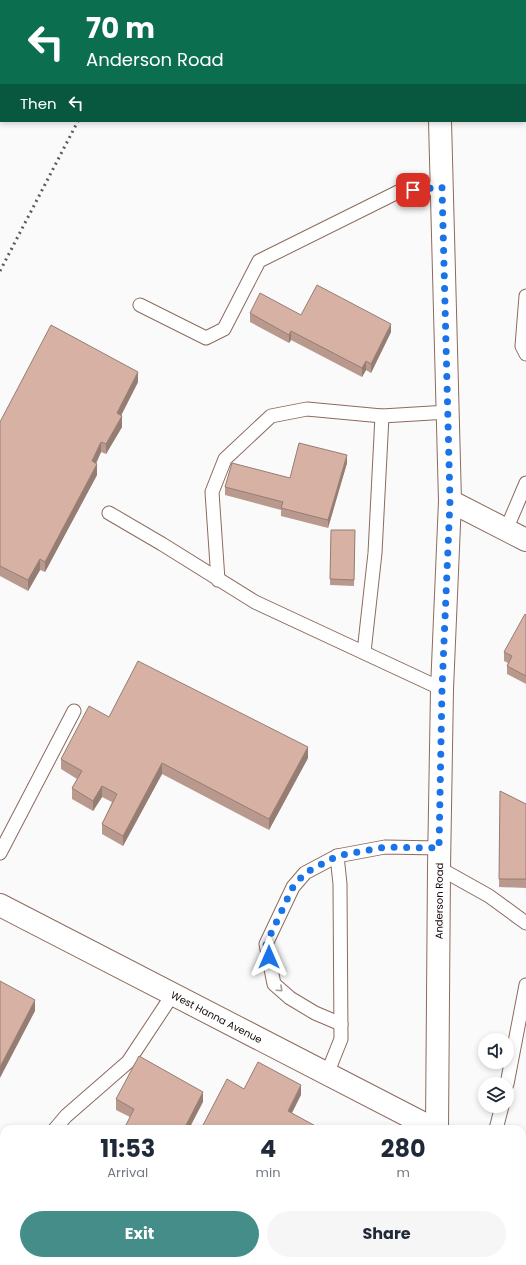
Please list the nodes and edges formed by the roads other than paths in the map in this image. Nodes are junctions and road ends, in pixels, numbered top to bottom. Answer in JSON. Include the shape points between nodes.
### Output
{"nodes":[{"id":1,"x":440,"y":122,"type":"edge"},
{"id":2,"x":442,"y":187,"type":"junction"},
{"id":3,"x":526,"y":296,"type":"edge"},
{"id":4,"x":140,"y":305,"type":"dead end"},
{"id":5,"x":526,"y":354,"type":"edge"},
{"id":6,"x":448,"y":412,"type":"junction"},
{"id":7,"x":382,"y":416,"type":"junction"},
{"id":8,"x":526,"y":483,"type":"edge"},
{"id":9,"x":450,"y":501,"type":"junction"},
{"id":10,"x":109,"y":513,"type":"dead end"},
{"id":11,"x":506,"y":530,"type":"junction"},
{"id":12,"x":526,"y":540,"type":"edge"},
{"id":13,"x":218,"y":580,"type":"junction"},
{"id":14,"x":364,"y":652,"type":"junction"},
{"id":15,"x":442,"y":689,"type":"junction"},
{"id":16,"x":74,"y":712,"type":"dead end"},
{"id":17,"x":0,"y":853,"type":"edge"},
{"id":18,"x":337,"y":856,"type":"junction"},
{"id":19,"x":439,"y":858,"type":"junction"},
{"id":20,"x":0,"y":905,"type":"edge"},
{"id":21,"x":526,"y":923,"type":"edge"},
{"id":22,"x":526,"y":985,"type":"edge"},
{"id":23,"x":172,"y":994,"type":"junction"},
{"id":24,"x":341,"y":1024,"type":"junction"},
{"id":25,"x":327,"y":1074,"type":"junction"},
{"id":26,"x":508,"y":1077,"type":"edge"},
{"id":27,"x":500,"y":1113,"type":"edge"},
{"id":28,"x":58,"y":1125,"type":"edge"},
{"id":29,"x":426,"y":1125,"type":"edge"},
{"id":30,"x":437,"y":1125,"type":"edge"},
{"id":31,"x":497,"y":1125,"type":"edge"}],
"edges":[{"from":1,"to":2,"type":"street","name":"Anderson Road"},
{"from":2,"to":4,"type":"lane","via":[[398,192],[259,261],[224,329],[206,338]]},
{"from":2,"to":6,"type":"street","name":"Anderson Road"},
{"from":3,"to":5,"type":"lane","via":[[522,346]]},
{"from":6,"to":7,"type":"lane"},
{"from":6,"to":9,"type":"street","name":"Anderson Road"},
{"from":7,"to":13,"type":"lane","via":[[306,409],[271,416],[225,459],[212,492]]},
{"from":7,"to":14,"type":"lane","via":[[375,553]]},
{"from":8,"to":11,"type":"lane"},
{"from":9,"to":11,"type":"street"},
{"from":9,"to":15,"type":"street","name":"Anderson Road"},
{"from":10,"to":13,"type":"lane"},
{"from":11,"to":12,"type":"street"},
{"from":13,"to":14,"type":"lane","via":[[255,602]]},
{"from":14,"to":15,"type":"lane"},
{"from":15,"to":19,"type":"street","name":"Anderson Road"},
{"from":16,"to":17,"type":"lane"},
{"from":18,"to":19,"type":"lane","via":[[385,847]]},
{"from":18,"to":24,"type":"lane","via":[[340,884]]},
{"from":18,"to":24,"type":"lane","one_way":true,"via":[[305,873],[293,887],[266,944],[274,984],[290,998],[315,1013]]},
{"from":19,"to":21,"type":"lane"},
{"from":19,"to":30,"type":"street","name":"Anderson Road"},
{"from":20,"to":23,"type":"street","name":"West Hanna Avenue"},
{"from":22,"to":26,"type":"lane"},
{"from":23,"to":25,"type":"street","name":"West Hanna Avenue"},
{"from":23,"to":28,"type":"lane","via":[[128,1062]]},
{"from":24,"to":25,"type":"lane","via":[[341,1039]]},
{"from":25,"to":29,"type":"street","name":"West Hanna Avenue"},
{"from":27,"to":31,"type":"lane"}]}
